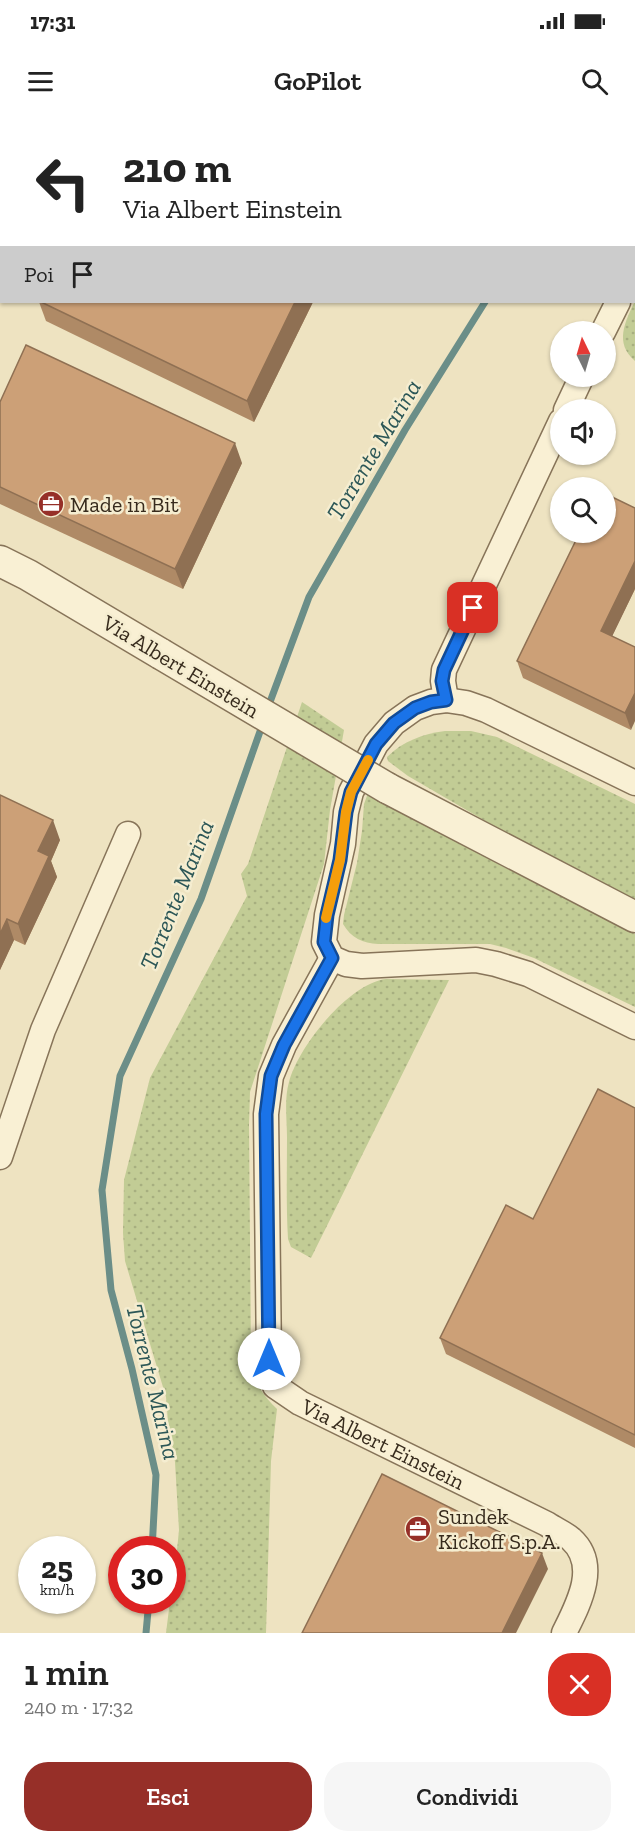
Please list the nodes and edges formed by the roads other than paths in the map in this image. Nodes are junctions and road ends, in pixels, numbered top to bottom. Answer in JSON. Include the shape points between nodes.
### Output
{"nodes":[{"id":1,"x":618,"y":303,"type":"edge"},
{"id":2,"x":608,"y":321,"type":"edge"},
{"id":3,"x":550,"y":444,"type":"edge"},
{"id":4,"x":0,"y":561,"type":"edge"},
{"id":5,"x":446,"y":700,"type":"junction"},
{"id":6,"x":635,"y":783,"type":"edge"},
{"id":7,"x":128,"y":834,"type":"dead end"},
{"id":8,"x":635,"y":917,"type":"edge"},
{"id":9,"x":332,"y":958,"type":"junction"},
{"id":10,"x":635,"y":1027,"type":"edge"},
{"id":11,"x":0,"y":1157,"type":"edge"},
{"id":12,"x":564,"y":1633,"type":"edge"}],
"edges":[{"from":1,"to":2,"type":"street"},
{"from":3,"to":5,"type":"street","via":[[444,670]]},
{"from":4,"to":8,"type":"street","name":"Via Albert Einstein","bridge":true,"via":[[387,788]]},
{"from":5,"to":6,"type":"street","via":[[486,710]]},
{"from":5,"to":9,"type":"street","via":[[415,708],[394,723],[376,744],[351,792],[327,915],[324,942]]},
{"from":7,"to":11,"type":"street","via":[[43,1030]]},
{"from":9,"to":10,"type":"street","via":[[362,966],[476,960],[496,964],[528,974]]},
{"from":9,"to":12,"type":"street","name":"Via Albert Einstein","via":[[271,1076],[266,1114],[269,1359],[275,1386],[300,1403],[572,1539],[585,1558],[586,1581]]}]}
